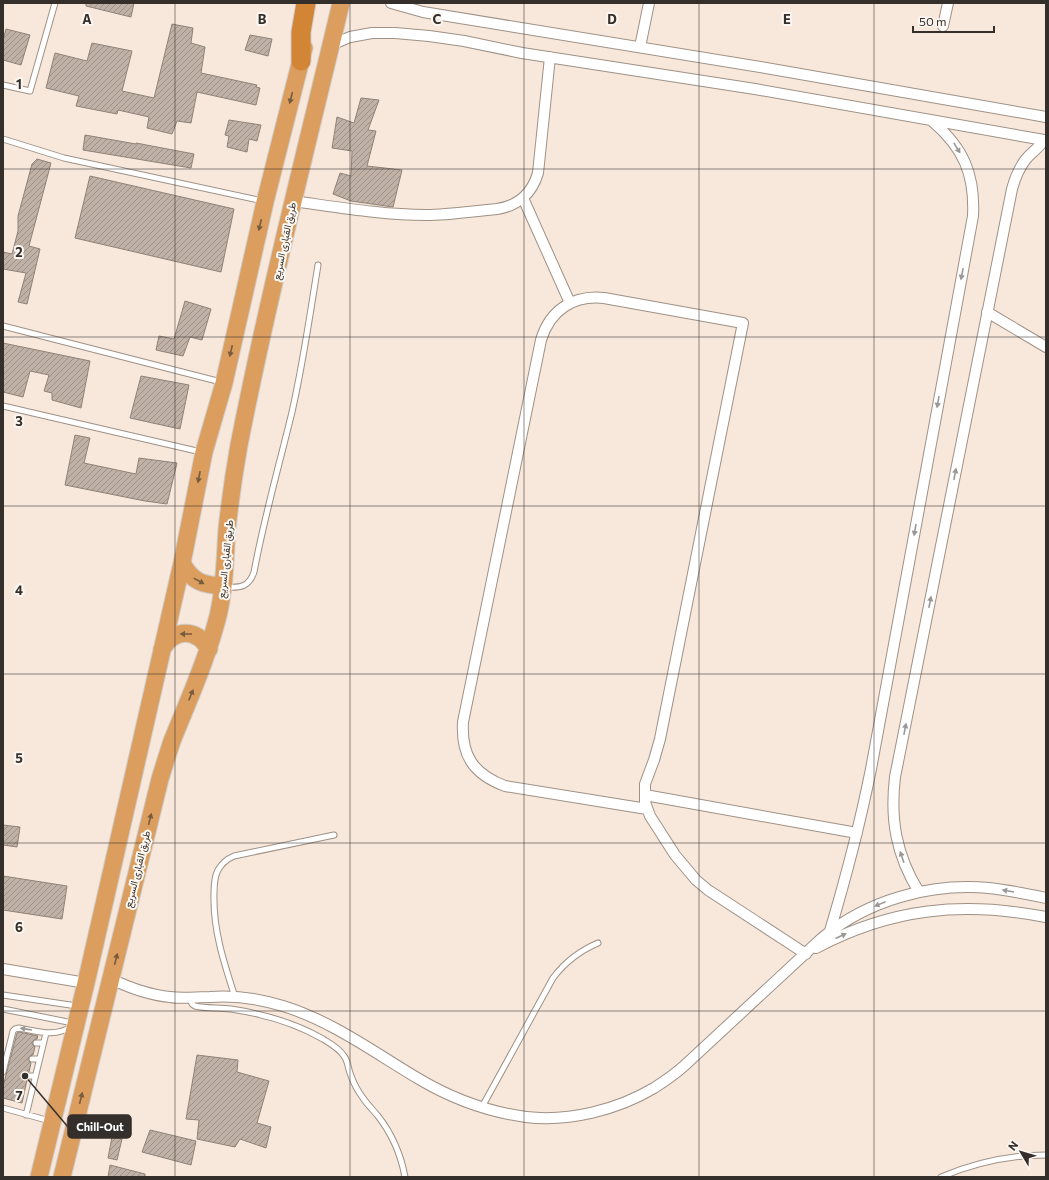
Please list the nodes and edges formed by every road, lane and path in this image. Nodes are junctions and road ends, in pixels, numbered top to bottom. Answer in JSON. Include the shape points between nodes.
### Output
{"nodes":[{"id":1,"x":55,"y":3,"type":"edge"},
{"id":2,"x":306,"y":3,"type":"edge"},
{"id":3,"x":315,"y":3,"type":"edge"},
{"id":4,"x":341,"y":3,"type":"edge"},
{"id":5,"x":391,"y":3,"type":"edge"},
{"id":6,"x":648,"y":3,"type":"edge"},
{"id":7,"x":948,"y":3,"type":"edge"},
{"id":8,"x":943,"y":26,"type":"dead end"},
{"id":9,"x":331,"y":45,"type":"junction"},
{"id":10,"x":640,"y":47,"type":"junction"},
{"id":11,"x":550,"y":57,"type":"junction"},
{"id":12,"x":301,"y":61,"type":"junction"},
{"id":13,"x":3,"y":85,"type":"edge"},
{"id":14,"x":1046,"y":117,"type":"edge"},
{"id":15,"x":931,"y":120,"type":"junction"},
{"id":16,"x":3,"y":139,"type":"edge"},
{"id":17,"x":523,"y":198,"type":"junction"},
{"id":18,"x":292,"y":201,"type":"junction"},
{"id":19,"x":265,"y":202,"type":"junction"},
{"id":20,"x":318,"y":265,"type":"dead end"},
{"id":21,"x":570,"y":303,"type":"junction"},
{"id":22,"x":987,"y":312,"type":"junction"},
{"id":23,"x":3,"y":326,"type":"edge"},
{"id":24,"x":1046,"y":348,"type":"edge"},
{"id":25,"x":224,"y":383,"type":"junction"},
{"id":26,"x":3,"y":406,"type":"edge"},
{"id":27,"x":204,"y":452,"type":"junction"},
{"id":28,"x":182,"y":562,"type":"junction"},
{"id":29,"x":224,"y":586,"type":"junction"},
{"id":30,"x":162,"y":649,"type":"junction"},
{"id":31,"x":209,"y":649,"type":"junction"},
{"id":32,"x":645,"y":795,"type":"junction"},
{"id":33,"x":647,"y":809,"type":"junction"},
{"id":34,"x":857,"y":833,"type":"junction"},
{"id":35,"x":334,"y":835,"type":"dead end"},
{"id":36,"x":919,"y":892,"type":"junction"},
{"id":37,"x":1046,"y":898,"type":"edge"},
{"id":38,"x":1046,"y":916,"type":"edge"},
{"id":39,"x":830,"y":931,"type":"junction"},
{"id":40,"x":598,"y":943,"type":"dead end"},
{"id":41,"x":806,"y":954,"type":"junction"},
{"id":42,"x":3,"y":969,"type":"edge"},
{"id":43,"x":111,"y":979,"type":"junction"},
{"id":44,"x":86,"y":983,"type":"junction"},
{"id":45,"x":3,"y":995,"type":"edge"},
{"id":46,"x":235,"y":997,"type":"junction"},
{"id":47,"x":190,"y":998,"type":"junction"},
{"id":48,"x":80,"y":1006,"type":"junction"},
{"id":49,"x":3,"y":1009,"type":"edge"},
{"id":50,"x":76,"y":1023,"type":"junction"},
{"id":51,"x":46,"y":1033,"type":"junction"},
{"id":52,"x":36,"y":1043,"type":"dead end"},
{"id":53,"x":43,"y":1043,"type":"junction"},
{"id":54,"x":32,"y":1059,"type":"dead end"},
{"id":55,"x":39,"y":1059,"type":"junction"},
{"id":56,"x":4,"y":1074,"type":"edge"},
{"id":57,"x":28,"y":1076,"type":"dead end"},
{"id":58,"x":35,"y":1076,"type":"junction"},
{"id":59,"x":482,"y":1106,"type":"junction"},
{"id":60,"x":3,"y":1108,"type":"edge"},
{"id":61,"x":26,"y":1115,"type":"junction"},
{"id":62,"x":52,"y":1122,"type":"junction"},
{"id":63,"x":1046,"y":1155,"type":"edge"},
{"id":64,"x":39,"y":1177,"type":"edge"},
{"id":65,"x":62,"y":1177,"type":"edge"},
{"id":66,"x":405,"y":1177,"type":"edge"},
{"id":67,"x":941,"y":1177,"type":"edge"}],
"edges":[{"from":1,"to":13,"type":"lane","via":[[30,91]]},
{"from":2,"to":12,"type":"highway","via":[[301,32]]},
{"from":3,"to":12,"type":"highway"},
{"from":4,"to":9,"type":"highway","name":"طريق القبارى السريع"},
{"from":5,"to":10,"type":"street","via":[[423,12]]},
{"from":6,"to":10,"type":"street"},
{"from":7,"to":8,"type":"street"},
{"from":9,"to":11,"type":"street","via":[[361,34],[383,32],[464,41]]},
{"from":9,"to":18,"type":"highway","name":"طريق القبارى السريع"},
{"from":10,"to":14,"type":"street"},
{"from":11,"to":15,"type":"street"},
{"from":11,"to":17,"type":"street","via":[[538,173],[532,187]]},
{"from":12,"to":19,"type":"highway","one_way":true},
{"from":15,"to":22,"type":"street","via":[[1044,140],[1026,160],[1015,178]]},
{"from":15,"to":34,"type":"street","one_way":true,"via":[[943,130],[962,155],[973,192],[973,216]]},
{"from":16,"to":19,"type":"lane","via":[[64,158]]},
{"from":17,"to":18,"type":"street","via":[[504,208],[428,215],[388,213]]},
{"from":17,"to":21,"type":"street"},
{"from":18,"to":29,"type":"highway","name":"طريق القبارى السريع","via":[[236,464],[227,529]]},
{"from":19,"to":25,"type":"highway","one_way":true},
{"from":20,"to":29,"type":"lane","via":[[292,411],[262,528],[254,572],[245,585],[235,588]]},
{"from":21,"to":32,"type":"street","via":[[590,297],[604,298],[743,323],[660,739],[646,779]]},
{"from":21,"to":33,"type":"street","via":[[548,322],[541,340],[462,736],[471,762],[480,773],[492,781],[505,786]]},
{"from":22,"to":24,"type":"street"},
{"from":36,"to":22,"type":"street","one_way":true,"via":[[911,880],[900,852],[894,822],[893,792]]},
{"from":23,"to":25,"type":"lane"},
{"from":25,"to":27,"type":"highway"},
{"from":26,"to":27,"type":"lane"},
{"from":27,"to":28,"type":"highway","one_way":true},
{"from":28,"to":29,"type":"highway","one_way":true,"via":[[196,580],[209,585]]},
{"from":28,"to":30,"type":"highway"},
{"from":29,"to":31,"type":"highway","name":"طريق القبارى السريع"},
{"from":31,"to":30,"type":"highway","one_way":true,"via":[[198,636],[190,634],[173,636]]},
{"from":30,"to":44,"type":"highway"},
{"from":43,"to":31,"type":"highway","name":"طريق القبارى السريع","one_way":true,"via":[[160,779],[171,743]]},
{"from":32,"to":33,"type":"street"},
{"from":32,"to":34,"type":"street"},
{"from":33,"to":41,"type":"street","via":[[675,856],[696,880],[722,900]]},
{"from":34,"to":39,"type":"street"},
{"from":35,"to":46,"type":"lane","via":[[234,856],[218,868],[214,881],[214,917],[219,946]]},
{"from":37,"to":36,"type":"street","one_way":true,"via":[[1007,890],[972,887]]},
{"from":36,"to":39,"type":"street","one_way":true,"via":[[892,899],[866,910]]},
{"from":41,"to":38,"type":"street","one_way":true,"via":[[829,941],[872,924],[929,911],[1008,910]]},
{"from":39,"to":41,"type":"street"},
{"from":40,"to":59,"type":"lane","via":[[568,961],[553,978]]},
{"from":41,"to":59,"type":"street","via":[[684,1066],[654,1088],[636,1097],[601,1110],[564,1117],[526,1117]]},
{"from":42,"to":44,"type":"street"},
{"from":43,"to":47,"type":"street","via":[[154,995]]},
{"from":65,"to":43,"type":"highway","name":"طريق القبارى السريع","one_way":true},
{"from":44,"to":48,"type":"highway"},
{"from":45,"to":48,"type":"lane"},
{"from":46,"to":47,"type":"street"},
{"from":46,"to":59,"type":"street","via":[[282,1005],[305,1013],[433,1087]]},
{"from":47,"to":66,"type":"lane","via":[[195,1006],[250,1012],[294,1024],[339,1050],[363,1099],[379,1117],[392,1138]]},
{"from":48,"to":50,"type":"highway"},
{"from":49,"to":50,"type":"lane"},
{"from":50,"to":51,"type":"lane","via":[[62,1032]]},
{"from":50,"to":62,"type":"highway"},
{"from":51,"to":53,"type":"lane"},
{"from":51,"to":56,"type":"lane","one_way":true,"via":[[17,1028],[13,1031]]},
{"from":52,"to":53,"type":"lane"},
{"from":53,"to":55,"type":"lane"},
{"from":54,"to":55,"type":"lane"},
{"from":55,"to":58,"type":"lane"},
{"from":57,"to":58,"type":"lane"},
{"from":58,"to":61,"type":"lane"},
{"from":60,"to":61,"type":"lane"},
{"from":61,"to":62,"type":"lane"},
{"from":62,"to":64,"type":"highway"},
{"from":63,"to":67,"type":"lane","via":[[987,1162]]}]}
